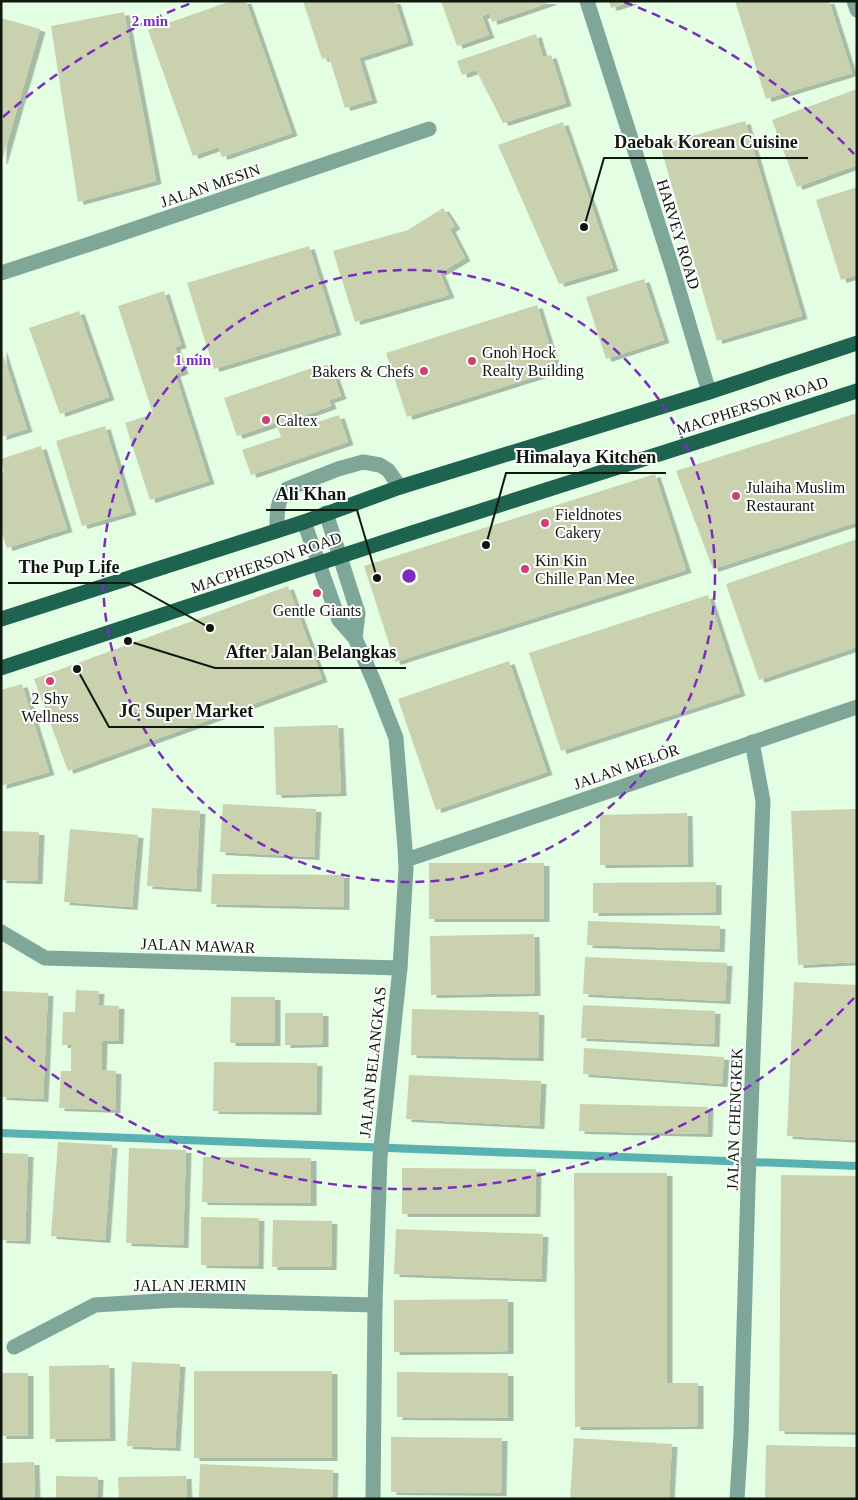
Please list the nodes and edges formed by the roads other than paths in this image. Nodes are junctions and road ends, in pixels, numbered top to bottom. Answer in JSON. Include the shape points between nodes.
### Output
{"nodes":[{"id":1,"x":587,"y":1,"type":"edge"},
{"id":2,"x":854,"y":1,"type":"edge"},
{"id":3,"x":857,"y":10,"type":"edge"},
{"id":4,"x":429,"y":129,"type":"dead end"},
{"id":5,"x":1,"y":273,"type":"edge"},
{"id":6,"x":857,"y":343,"type":"edge"},
{"id":7,"x":857,"y":391,"type":"edge"},
{"id":8,"x":709,"y":392,"type":"junction"},
{"id":9,"x":400,"y":487,"type":"junction"},
{"id":10,"x":326,"y":513,"type":"junction"},
{"id":11,"x":304,"y":522,"type":"junction"},
{"id":12,"x":277,"y":531,"type":"junction"},
{"id":13,"x":339,"y":556,"type":"junction"},
{"id":14,"x":319,"y":563,"type":"junction"},
{"id":15,"x":1,"y":619,"type":"edge"},
{"id":16,"x":355,"y":638,"type":"junction"},
{"id":17,"x":1,"y":668,"type":"edge"},
{"id":18,"x":857,"y":707,"type":"edge"},
{"id":19,"x":752,"y":742,"type":"junction"},
{"id":20,"x":406,"y":860,"type":"junction"},
{"id":21,"x":1,"y":932,"type":"edge"},
{"id":22,"x":400,"y":968,"type":"junction"},
{"id":23,"x":375,"y":1305,"type":"junction"},
{"id":24,"x":14,"y":1347,"type":"dead end"},
{"id":25,"x":373,"y":1499,"type":"edge"},
{"id":26,"x":736,"y":1499,"type":"edge"}],
"edges":[{"from":1,"to":8,"type":"street","name":"HARVEY ROAD"},
{"from":2,"to":3,"type":"street"},
{"from":4,"to":5,"type":"street","name":"JALAN MESIN"},
{"from":6,"to":8,"type":"main road","name":"MACPHERSON ROAD"},
{"from":7,"to":13,"type":"main road","name":"MACPHERSON ROAD"},
{"from":8,"to":9,"type":"main road","name":"MACPHERSON ROAD"},
{"from":9,"to":10,"type":"main road","name":"MACPHERSON ROAD"},
{"from":9,"to":12,"type":"street","via":[[388,470],[380,465],[363,462],[338,469],[287,489],[282,494],[277,508]]},
{"from":10,"to":11,"type":"main road","name":"MACPHERSON ROAD"},
{"from":10,"to":13,"type":"street"},
{"from":11,"to":12,"type":"main road","name":"MACPHERSON ROAD"},
{"from":11,"to":14,"type":"street","name":"JALAN BELANGKAS"},
{"from":12,"to":15,"type":"main road","name":"MACPHERSON ROAD"},
{"from":13,"to":14,"type":"main road","name":"MACPHERSON ROAD"},
{"from":13,"to":16,"type":"street","via":[[358,613]]},
{"from":14,"to":16,"type":"street","name":"JALAN BELANGKAS","via":[[339,620]]},
{"from":14,"to":17,"type":"main road","name":"MACPHERSON ROAD"},
{"from":16,"to":20,"type":"street","name":"JALAN BELANGKAS","via":[[396,738]]},
{"from":18,"to":19,"type":"street","name":"JALAN MELOR"},
{"from":19,"to":20,"type":"street","name":"JALAN MELOR"},
{"from":19,"to":26,"type":"street","name":"JALAN CHENGKEK","via":[[763,801]]},
{"from":20,"to":22,"type":"street","name":"JALAN BELANGKAS"},
{"from":21,"to":22,"type":"street","name":"JALAN MAWAR","via":[[45,958]]},
{"from":22,"to":23,"type":"street","name":"JALAN BELANGKAS","via":[[380,1157]]},
{"from":23,"to":24,"type":"street","name":"JALAN JERMIN","via":[[177,1300],[95,1305]]},
{"from":23,"to":25,"type":"street","name":"JALAN BELANGKAS"}]}
